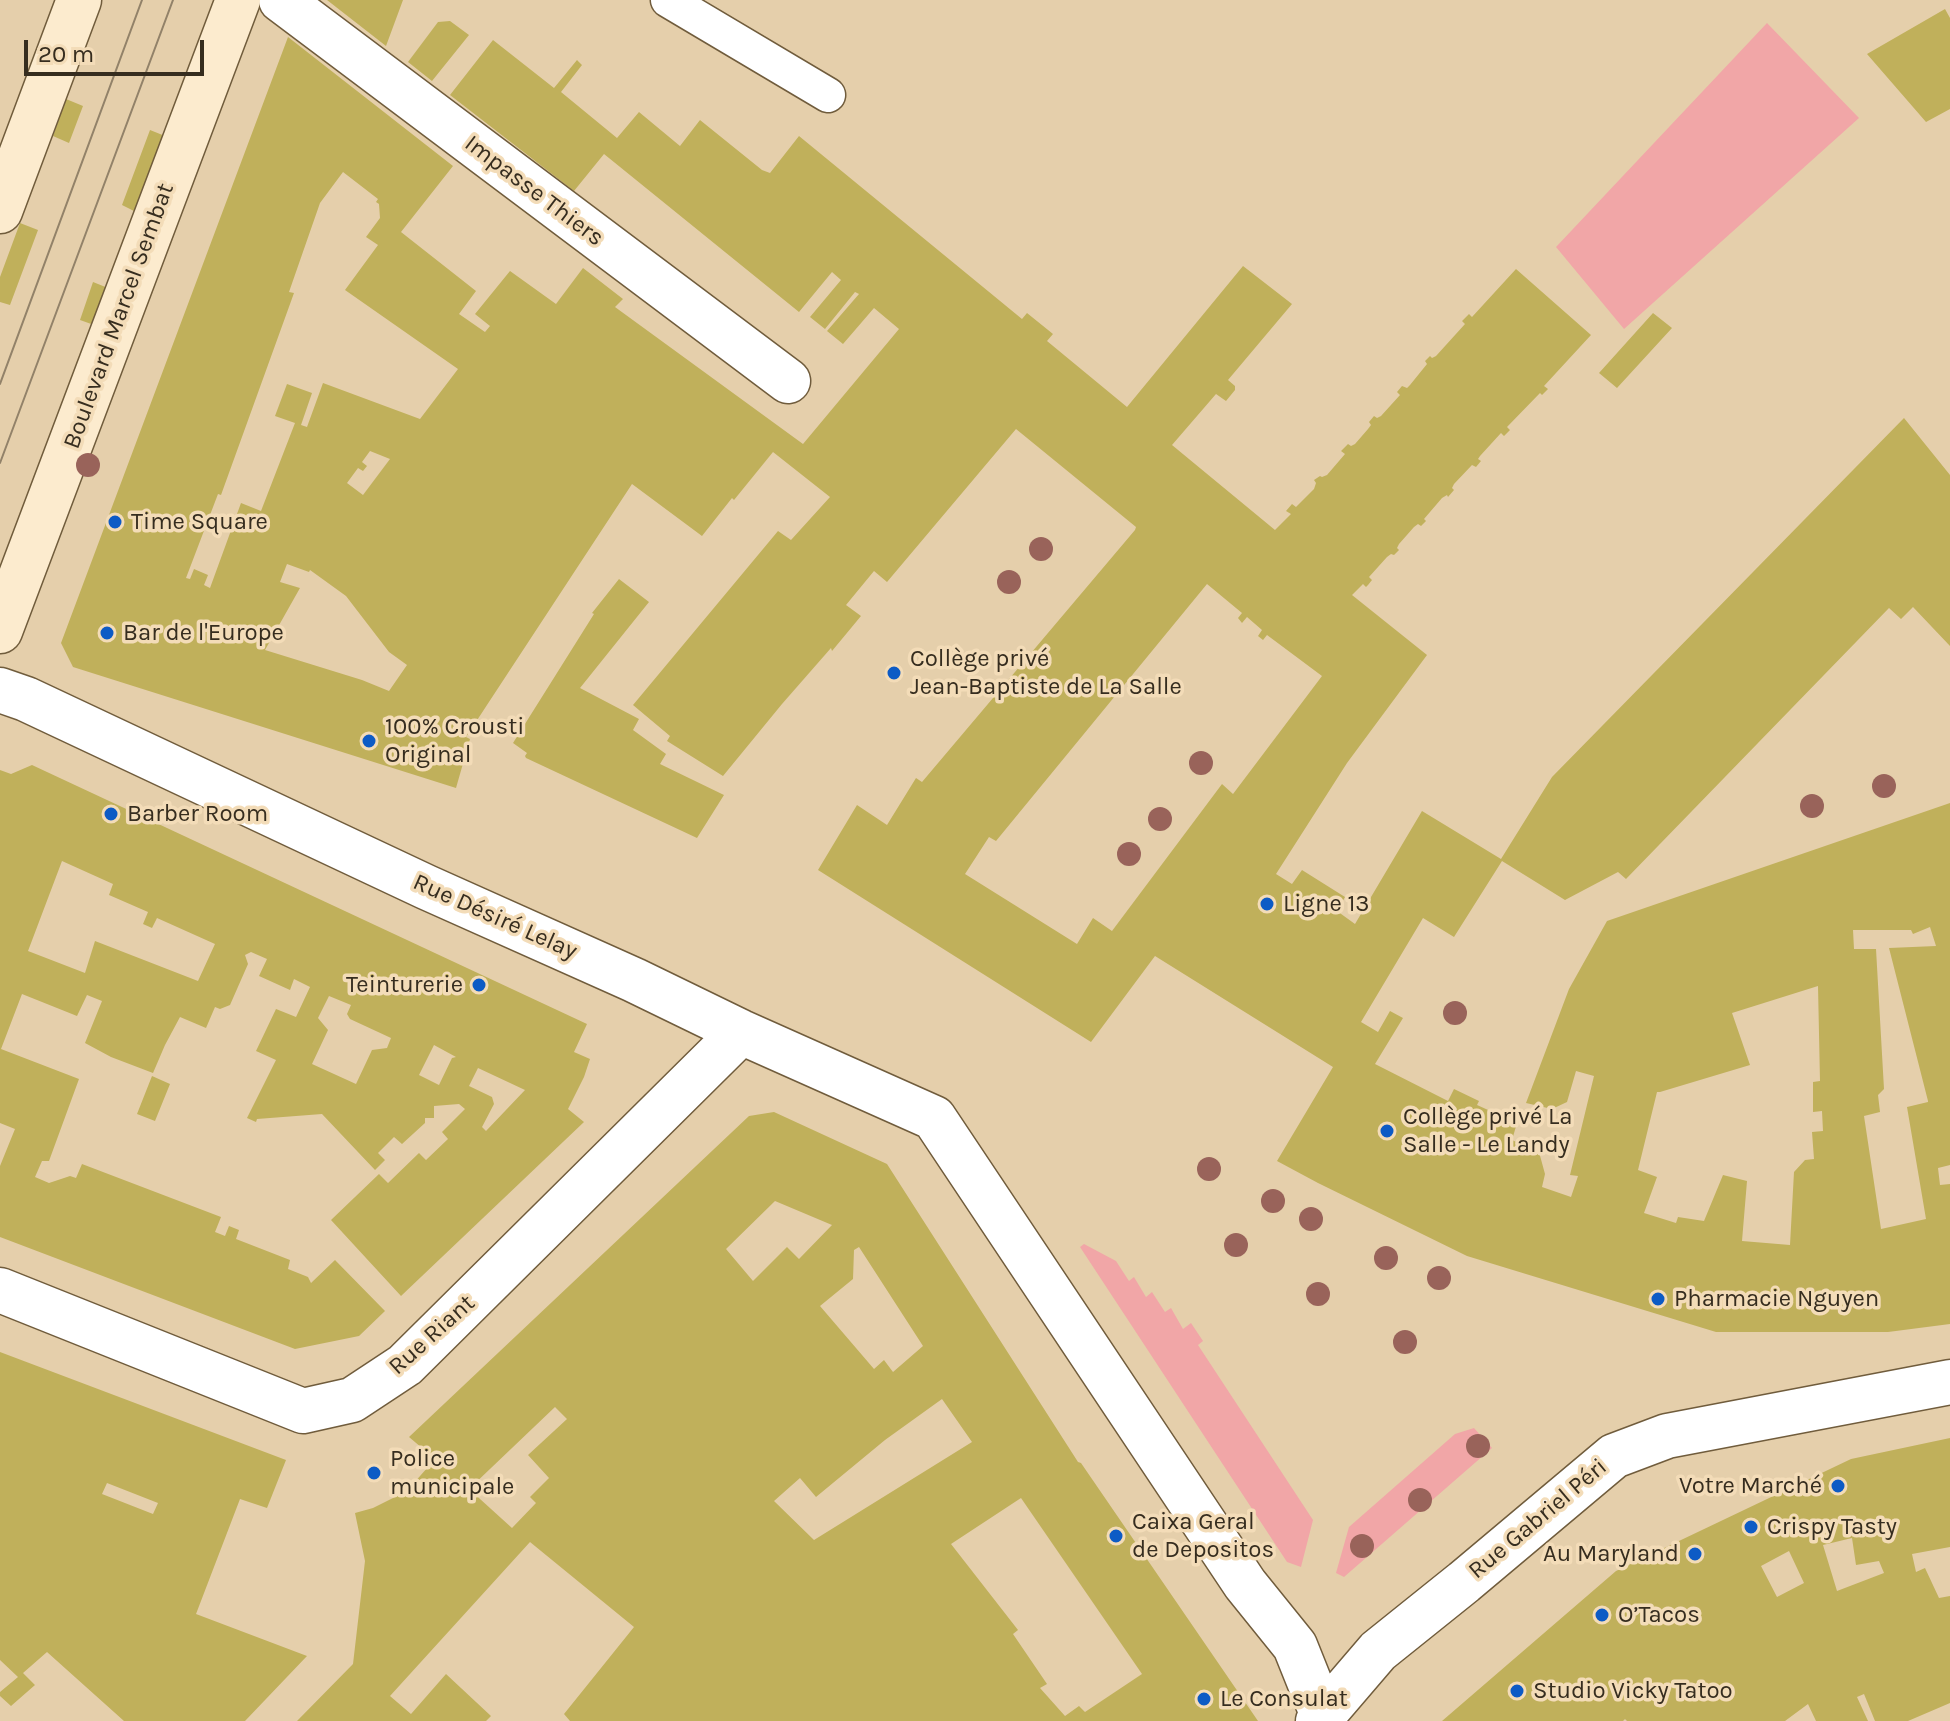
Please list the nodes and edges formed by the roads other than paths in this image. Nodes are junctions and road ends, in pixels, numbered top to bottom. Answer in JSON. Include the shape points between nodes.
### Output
{"nodes":[{"id":1,"x":79,"y":0,"type":"edge"},
{"id":2,"x":238,"y":0,"type":"edge"},
{"id":3,"x":281,"y":0,"type":"edge"},
{"id":4,"x":668,"y":0,"type":"edge"},
{"id":5,"x":828,"y":95,"type":"dead end"},
{"id":6,"x":0,"y":211,"type":"edge"},
{"id":7,"x":788,"y":381,"type":"dead end"},
{"id":8,"x":0,"y":631,"type":"edge"},
{"id":9,"x":0,"y":690,"type":"edge"},
{"id":10,"x":741,"y":1032,"type":"junction"},
{"id":11,"x":0,"y":1290,"type":"edge"},
{"id":12,"x":1950,"y":1382,"type":"edge"},
{"id":13,"x":1322,"y":1720,"type":"edge"}],
"edges":[{"from":1,"to":6,"type":"street"},
{"from":2,"to":8,"type":"street","name":"Boulevard Marcel Sembat"},
{"from":3,"to":7,"type":"street","name":"Impasse Thiers"},
{"from":4,"to":5,"type":"lane"},
{"from":9,"to":10,"type":"street","name":"Rue Désiré Lelay"},
{"from":10,"to":11,"type":"street","name":"Rue Riant","via":[[405,1365],[352,1400],[303,1411]]},
{"from":10,"to":13,"type":"street","name":"Rue Désiré Lelay","via":[[934,1118],[1245,1584],[1295,1646]]},
{"from":12,"to":13,"type":"street","name":"Rue Gabriel Péri","via":[[1667,1436],[1614,1456],[1378,1651]]}]}
